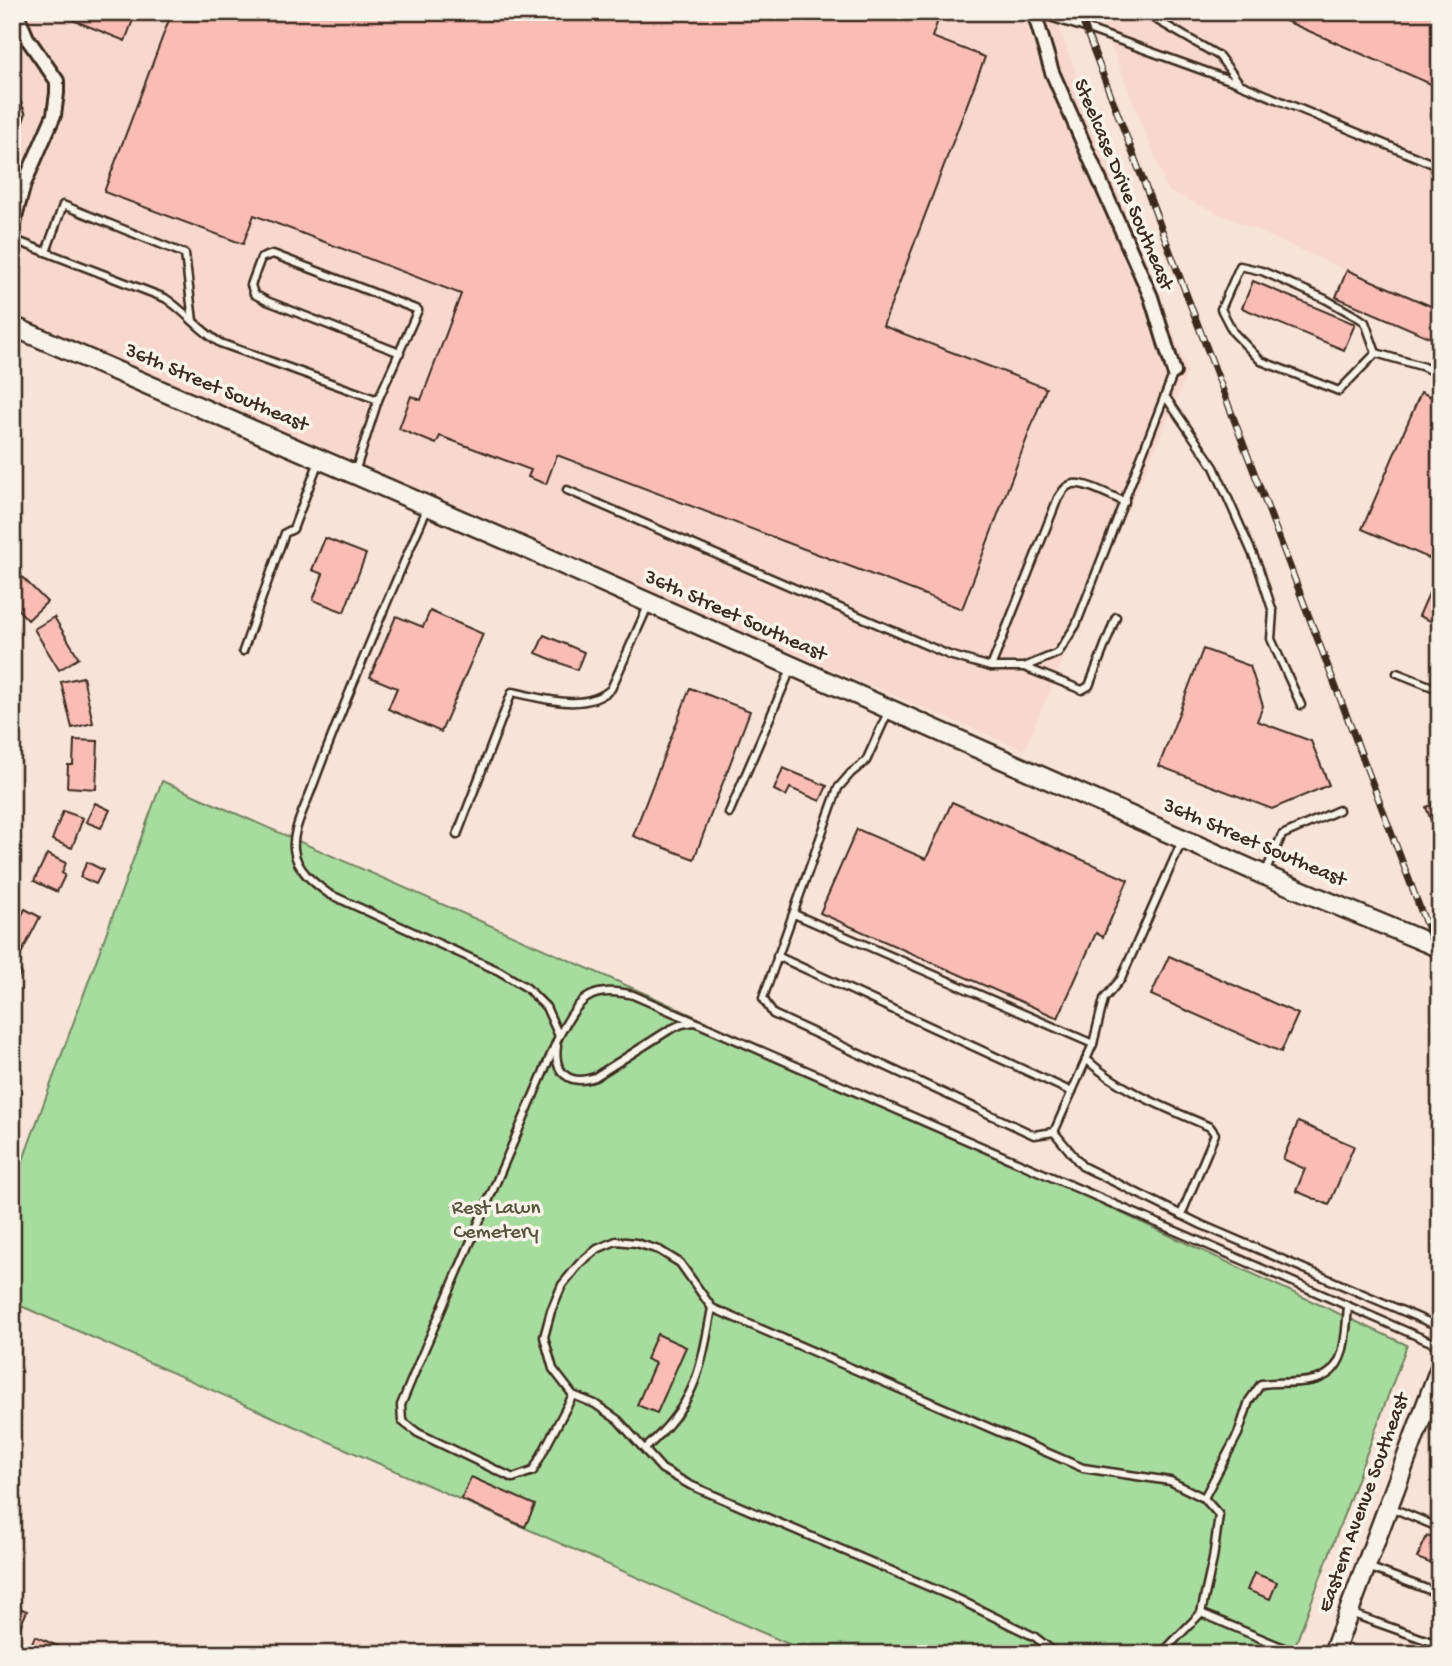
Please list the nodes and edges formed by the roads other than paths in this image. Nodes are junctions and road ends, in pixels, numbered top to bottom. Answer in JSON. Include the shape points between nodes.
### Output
{"nodes":[{"id":1,"x":16,"y":12,"type":"edge"},
{"id":2,"x":1034,"y":12,"type":"edge"},
{"id":3,"x":1143,"y":12,"type":"edge"},
{"id":4,"x":1240,"y":84,"type":"junction"},
{"id":5,"x":12,"y":93,"type":"edge"},
{"id":6,"x":12,"y":139,"type":"edge"},
{"id":7,"x":1440,"y":167,"type":"edge"},
{"id":8,"x":15,"y":206,"type":"edge"},
{"id":9,"x":12,"y":228,"type":"edge"},
{"id":10,"x":12,"y":239,"type":"edge"},
{"id":11,"x":46,"y":252,"type":"junction"},
{"id":12,"x":194,"y":323,"type":"junction"},
{"id":13,"x":12,"y":326,"type":"edge"},
{"id":14,"x":400,"y":353,"type":"junction"},
{"id":15,"x":1376,"y":353,"type":"junction"},
{"id":16,"x":1174,"y":372,"type":"joint"},
{"id":17,"x":1440,"y":374,"type":"edge"},
{"id":18,"x":1165,"y":396,"type":"junction"},
{"id":19,"x":378,"y":400,"type":"junction"},
{"id":20,"x":319,"y":459,"type":"junction"},
{"id":21,"x":354,"y":474,"type":"junction"},
{"id":22,"x":567,"y":490,"type":"dead end"},
{"id":23,"x":1125,"y":502,"type":"junction"},
{"id":24,"x":428,"y":506,"type":"junction"},
{"id":25,"x":649,"y":604,"type":"junction"},
{"id":26,"x":1116,"y":617,"type":"dead end"},
{"id":27,"x":243,"y":651,"type":"dead end"},
{"id":28,"x":792,"y":667,"type":"junction"},
{"id":29,"x":991,"y":667,"type":"junction"},
{"id":30,"x":1024,"y":667,"type":"junction"},
{"id":31,"x":1397,"y":673,"type":"dead end"},
{"id":32,"x":1440,"y":690,"type":"edge"},
{"id":33,"x":1301,"y":705,"type":"dead end"},
{"id":34,"x":890,"y":710,"type":"junction"},
{"id":35,"x":1339,"y":810,"type":"dead end"},
{"id":36,"x":729,"y":813,"type":"dead end"},
{"id":37,"x":457,"y":835,"type":"dead end"},
{"id":38,"x":1183,"y":839,"type":"junction"},
{"id":39,"x":1264,"y":874,"type":"junction"},
{"id":40,"x":794,"y":914,"type":"junction"},
{"id":41,"x":1440,"y":948,"type":"edge"},
{"id":42,"x":777,"y":956,"type":"junction"},
{"id":43,"x":696,"y":1022,"type":"junction"},
{"id":44,"x":559,"y":1035,"type":"junction"},
{"id":45,"x":1093,"y":1044,"type":"junction"},
{"id":46,"x":1086,"y":1059,"type":"junction"},
{"id":47,"x":1072,"y":1092,"type":"junction"},
{"id":48,"x":1054,"y":1132,"type":"junction"},
{"id":49,"x":1181,"y":1215,"type":"junction"},
{"id":50,"x":1348,"y":1307,"type":"junction"},
{"id":51,"x":712,"y":1308,"type":"junction"},
{"id":52,"x":1440,"y":1327,"type":"edge"},
{"id":53,"x":1440,"y":1346,"type":"edge"},
{"id":54,"x":1440,"y":1368,"type":"edge"},
{"id":55,"x":573,"y":1395,"type":"junction"},
{"id":56,"x":646,"y":1448,"type":"junction"},
{"id":57,"x":1204,"y":1498,"type":"junction"},
{"id":58,"x":1388,"y":1506,"type":"junction"},
{"id":59,"x":1440,"y":1528,"type":"edge"},
{"id":60,"x":1367,"y":1566,"type":"junction"},
{"id":61,"x":1440,"y":1594,"type":"edge"},
{"id":62,"x":1349,"y":1612,"type":"junction"},
{"id":63,"x":1201,"y":1613,"type":"junction"},
{"id":64,"x":1440,"y":1645,"type":"edge"},
{"id":65,"x":1057,"y":1654,"type":"edge"},
{"id":66,"x":1161,"y":1654,"type":"edge"},
{"id":67,"x":1298,"y":1654,"type":"edge"},
{"id":68,"x":1333,"y":1654,"type":"edge"}],
"edges":[{"from":1,"to":8,"type":"street","via":[[27,38],[57,82],[57,93],[54,115]]},
{"from":2,"to":4,"type":"lane"},
{"from":2,"to":16,"type":"street","name":"Steelcase Drive Southeast","via":[[1052,72],[1151,297]]},
{"from":3,"to":4,"type":"lane","via":[[1219,56]]},
{"from":4,"to":7,"type":"lane"},
{"from":5,"to":6,"type":"lane","via":[[21,114]]},
{"from":8,"to":9,"type":"street"},
{"from":10,"to":11,"type":"lane"},
{"from":11,"to":12,"type":"lane","via":[[165,298]]},
{"from":11,"to":12,"type":"lane","via":[[63,205],[185,254]]},
{"from":12,"to":19,"type":"lane","via":[[220,342]]},
{"from":13,"to":20,"type":"street","name":"36th Street Southeast"},
{"from":14,"to":14,"type":"lane","via":[[418,310],[273,254],[261,258],[251,285],[254,294]]},
{"from":14,"to":19,"type":"lane"},
{"from":15,"to":15,"type":"lane","via":[[1365,322],[1325,299],[1240,266],[1221,309],[1233,332],[1261,360],[1339,391]]},
{"from":15,"to":17,"type":"lane"},
{"from":16,"to":18,"type":"lane"},
{"from":18,"to":23,"type":"lane"},
{"from":18,"to":33,"type":"lane","via":[[1214,467],[1258,566],[1273,612],[1271,639]]},
{"from":19,"to":21,"type":"lane"},
{"from":20,"to":21,"type":"street","name":"36th Street Southeast"},
{"from":20,"to":27,"type":"lane","via":[[293,529],[285,533]]},
{"from":21,"to":24,"type":"street","name":"36th Street Southeast"},
{"from":22,"to":29,"type":"lane","via":[[949,655]]},
{"from":23,"to":29,"type":"lane","via":[[1081,484],[1065,489]]},
{"from":23,"to":30,"type":"lane","via":[[1076,625],[1058,653]]},
{"from":24,"to":25,"type":"street","name":"36th Street Southeast"},
{"from":24,"to":44,"type":"lane","via":[[327,747],[293,849],[312,882],[329,894],[527,988],[546,1007]]},
{"from":25,"to":28,"type":"street","name":"36th Street Southeast"},
{"from":25,"to":37,"type":"lane","via":[[611,689],[601,698],[566,703],[512,692]]},
{"from":26,"to":30,"type":"lane","via":[[1089,686],[1082,690]]},
{"from":28,"to":34,"type":"street","name":"36th Street Southeast"},
{"from":28,"to":36,"type":"lane"},
{"from":29,"to":30,"type":"lane"},
{"from":31,"to":32,"type":"lane"},
{"from":34,"to":38,"type":"street","name":"36th Street Southeast"},
{"from":34,"to":40,"type":"lane","via":[[866,761],[838,788]]},
{"from":35,"to":39,"type":"lane","via":[[1282,835]]},
{"from":38,"to":39,"type":"street","name":"36th Street Southeast"},
{"from":38,"to":45,"type":"lane","via":[[1121,979],[1104,999]]},
{"from":39,"to":41,"type":"street","name":"36th Street Southeast"},
{"from":40,"to":42,"type":"lane"},
{"from":40,"to":45,"type":"lane"},
{"from":42,"to":47,"type":"lane"},
{"from":42,"to":48,"type":"lane","via":[[763,998],[773,1014],[1034,1135]]},
{"from":43,"to":44,"type":"lane","via":[[634,995],[608,991],[575,1007]]},
{"from":43,"to":44,"type":"lane","via":[[669,1030],[584,1081],[565,1076],[559,1068]]},
{"from":43,"to":50,"type":"lane"},
{"from":44,"to":55,"type":"lane","via":[[415,1369],[401,1405],[402,1421],[513,1479],[533,1471]]},
{"from":45,"to":46,"type":"lane"},
{"from":46,"to":47,"type":"lane"},
{"from":46,"to":49,"type":"lane","via":[[1126,1090],[1210,1127],[1215,1135]]},
{"from":47,"to":48,"type":"lane"},
{"from":48,"to":49,"type":"lane","via":[[1082,1167]]},
{"from":49,"to":52,"type":"lane"},
{"from":50,"to":53,"type":"lane"},
{"from":50,"to":57,"type":"lane","via":[[1338,1365],[1318,1379],[1261,1384]]},
{"from":51,"to":55,"type":"lane","via":[[680,1263],[659,1250],[616,1241],[597,1249],[562,1284],[544,1337],[554,1369]]},
{"from":51,"to":56,"type":"lane","via":[[696,1380],[682,1409]]},
{"from":51,"to":57,"type":"lane","via":[[1083,1468],[1170,1481]]},
{"from":54,"to":58,"type":"street","name":"Eastern Avenue Southeast"},
{"from":55,"to":56,"type":"lane","via":[[618,1420]]},
{"from":56,"to":65,"type":"lane","via":[[662,1469],[690,1485],[960,1600],[1035,1637]]},
{"from":57,"to":63,"type":"lane","via":[[1219,1514]]},
{"from":58,"to":59,"type":"lane"},
{"from":58,"to":60,"type":"street","name":"Eastern Avenue Southeast"},
{"from":60,"to":61,"type":"lane"},
{"from":60,"to":62,"type":"street","name":"Eastern Avenue Southeast"},
{"from":62,"to":64,"type":"lane"},
{"from":62,"to":68,"type":"street","name":"Eastern Avenue Southeast"},
{"from":63,"to":66,"type":"lane"},
{"from":63,"to":67,"type":"lane"}]}
